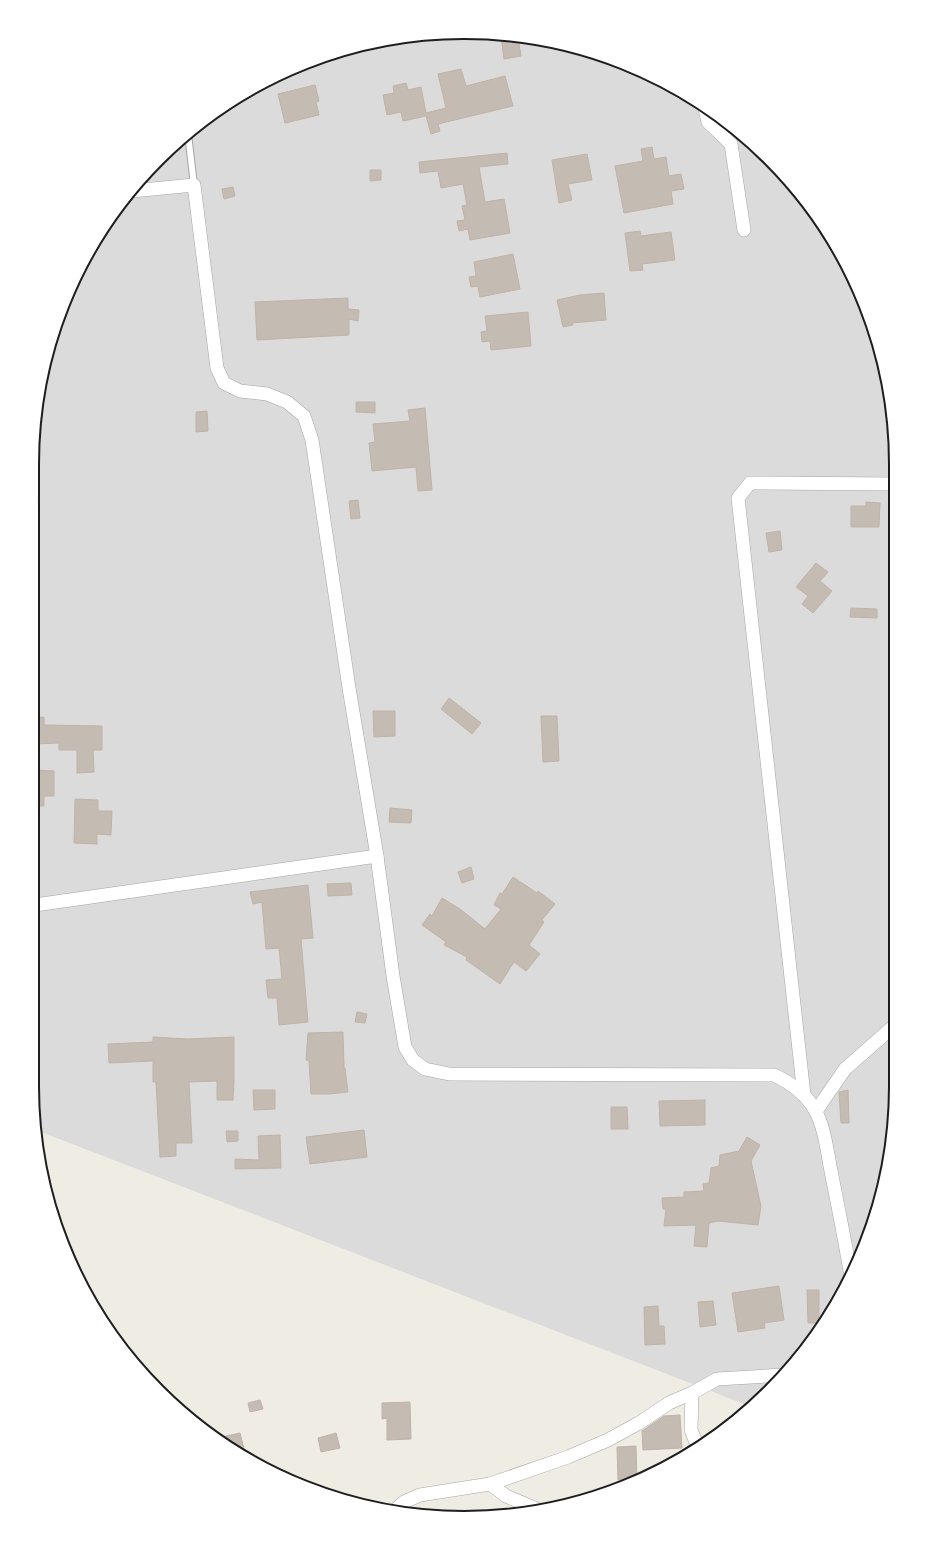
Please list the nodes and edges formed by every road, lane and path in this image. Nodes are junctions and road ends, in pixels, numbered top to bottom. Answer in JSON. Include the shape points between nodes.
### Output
{"nodes":[{"id":1,"x":706,"y":116,"type":"edge"},
{"id":2,"x":189,"y":140,"type":"edge"},
{"id":3,"x":194,"y":185,"type":"junction"},
{"id":4,"x":139,"y":190,"type":"edge"},
{"id":5,"x":744,"y":230,"type":"dead end"},
{"id":6,"x":889,"y":484,"type":"edge"},
{"id":7,"x":377,"y":856,"type":"junction"},
{"id":8,"x":39,"y":904,"type":"edge"},
{"id":9,"x":889,"y":1030,"type":"edge"},
{"id":10,"x":804,"y":1095,"type":"junction"},
{"id":11,"x":816,"y":1111,"type":"junction"},
{"id":12,"x":849,"y":1266,"type":"edge"},
{"id":13,"x":775,"y":1375,"type":"edge"},
{"id":14,"x":692,"y":1393,"type":"junction"},
{"id":15,"x":696,"y":1442,"type":"edge"},
{"id":16,"x":490,"y":1484,"type":"junction"},
{"id":17,"x":400,"y":1506,"type":"edge"},
{"id":18,"x":529,"y":1506,"type":"edge"}],
"edges":[{"from":1,"to":5,"type":"street","via":[[708,122],[731,144]]},
{"from":2,"to":3,"type":"lane"},
{"from":3,"to":4,"type":"street"},
{"from":3,"to":7,"type":"street","via":[[217,368],[224,383],[240,390],[267,394],[287,402],[304,416],[312,440]]},
{"from":6,"to":10,"type":"street","via":[[750,484],[738,498]]},
{"from":7,"to":8,"type":"street"},
{"from":7,"to":10,"type":"street","via":[[405,1047],[413,1060],[425,1069],[448,1074],[774,1075],[790,1083]]},
{"from":9,"to":11,"type":"street","via":[[845,1069]]},
{"from":10,"to":11,"type":"street"},
{"from":11,"to":12,"type":"street","via":[[824,1135]]},
{"from":13,"to":14,"type":"street","via":[[717,1379]]},
{"from":14,"to":15,"type":"street","via":[[691,1430]]},
{"from":14,"to":16,"type":"street","via":[[669,1403],[608,1440],[528,1472]]},
{"from":16,"to":17,"type":"street","via":[[420,1495]]},
{"from":16,"to":18,"type":"street","via":[[506,1496]]}]}
